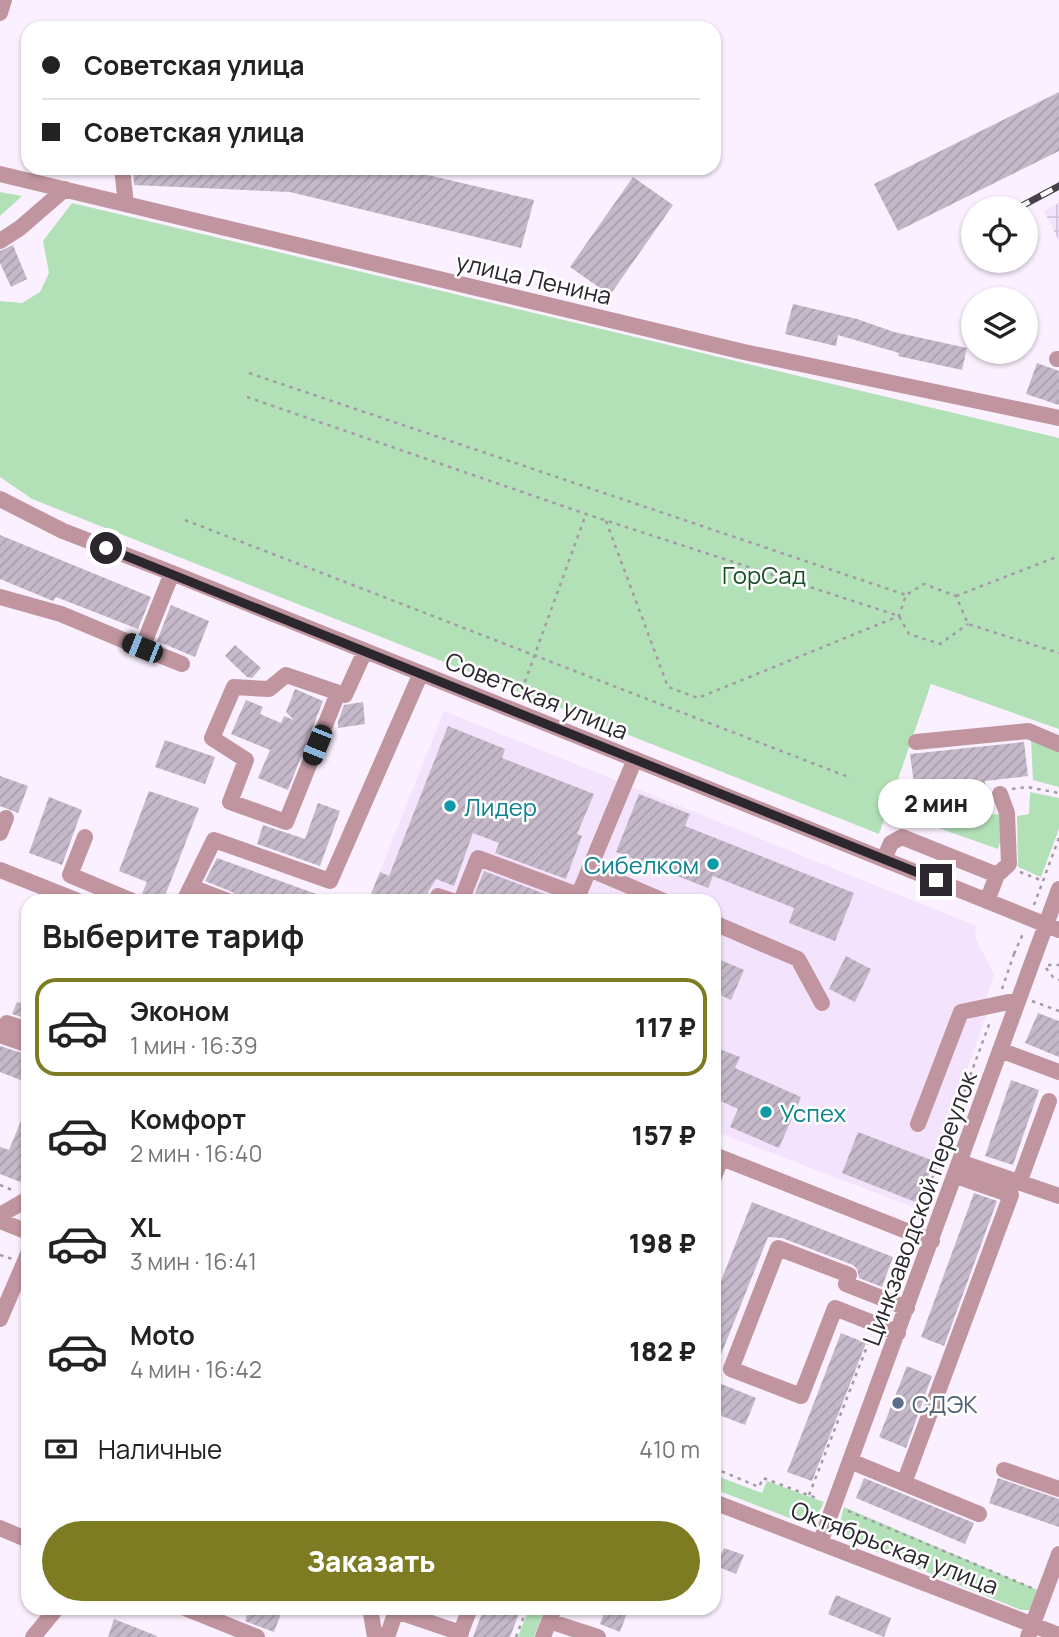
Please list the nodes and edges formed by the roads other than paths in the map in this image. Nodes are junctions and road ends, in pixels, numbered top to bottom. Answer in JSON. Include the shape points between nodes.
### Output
{"nodes":[{"id":1,"x":4,"y":0,"type":"edge"},
{"id":2,"x":0,"y":13,"type":"edge"},
{"id":3,"x":0,"y":174,"type":"edge"},
{"id":4,"x":21,"y":174,"type":"edge"},
{"id":5,"x":34,"y":175,"type":"edge"},
{"id":6,"x":123,"y":175,"type":"edge"},
{"id":7,"x":65,"y":189,"type":"junction"},
{"id":8,"x":126,"y":204,"type":"junction"},
{"id":9,"x":0,"y":241,"type":"edge"},
{"id":10,"x":1059,"y":418,"type":"edge"},
{"id":11,"x":0,"y":499,"type":"edge"},
{"id":12,"x":172,"y":573,"type":"junction"},
{"id":13,"x":0,"y":597,"type":"edge"},
{"id":14,"x":142,"y":648,"type":"junction"},
{"id":15,"x":365,"y":651,"type":"junction"},
{"id":16,"x":182,"y":664,"type":"dead end"},
{"id":17,"x":421,"y":673,"type":"junction"},
{"id":18,"x":338,"y":693,"type":"junction"},
{"id":19,"x":916,"y":742,"type":"dead end"},
{"id":20,"x":1059,"y":744,"type":"edge"},
{"id":21,"x":635,"y":759,"type":"junction"},
{"id":22,"x":1000,"y":794,"type":"dead end"},
{"id":23,"x":85,"y":837,"type":"dead end"},
{"id":24,"x":884,"y":859,"type":"junction"},
{"id":25,"x":589,"y":869,"type":"junction"},
{"id":26,"x":0,"y":870,"type":"edge"},
{"id":27,"x":997,"y":875,"type":"junction"},
{"id":28,"x":1059,"y":889,"type":"edge"},
{"id":29,"x":51,"y":894,"type":"edge"},
{"id":30,"x":115,"y":894,"type":"edge"},
{"id":31,"x":188,"y":894,"type":"edge"},
{"id":32,"x":464,"y":894,"type":"edge"},
{"id":33,"x":567,"y":894,"type":"edge"},
{"id":34,"x":579,"y":894,"type":"edge"},
{"id":35,"x":648,"y":894,"type":"edge"},
{"id":36,"x":987,"y":901,"type":"junction"},
{"id":37,"x":721,"y":926,"type":"edge"},
{"id":38,"x":1052,"y":928,"type":"edge"},
{"id":39,"x":1025,"y":1000,"type":"junction"},
{"id":40,"x":822,"y":1003,"type":"dead end"},
{"id":41,"x":4,"y":1029,"type":"edge"},
{"id":42,"x":21,"y":1040,"type":"edge"},
{"id":43,"x":1000,"y":1050,"type":"junction"},
{"id":44,"x":1059,"y":1072,"type":"edge"},
{"id":45,"x":1049,"y":1101,"type":"dead end"},
{"id":46,"x":918,"y":1125,"type":"dead end"},
{"id":47,"x":721,"y":1157,"type":"edge"},
{"id":48,"x":958,"y":1169,"type":"junction"},
{"id":49,"x":1019,"y":1183,"type":"junction"},
{"id":50,"x":1059,"y":1196,"type":"edge"},
{"id":51,"x":21,"y":1203,"type":"edge"},
{"id":52,"x":0,"y":1215,"type":"edge"},
{"id":53,"x":0,"y":1221,"type":"edge"},
{"id":54,"x":21,"y":1229,"type":"edge"},
{"id":55,"x":932,"y":1241,"type":"junction"},
{"id":56,"x":21,"y":1270,"type":"edge"},
{"id":57,"x":907,"y":1308,"type":"junction"},
{"id":58,"x":0,"y":1319,"type":"edge"},
{"id":59,"x":898,"y":1333,"type":"junction"},
{"id":60,"x":850,"y":1461,"type":"junction"},
{"id":61,"x":1004,"y":1470,"type":"dead end"},
{"id":62,"x":904,"y":1483,"type":"junction"},
{"id":63,"x":1059,"y":1489,"type":"edge"},
{"id":64,"x":721,"y":1505,"type":"edge"},
{"id":65,"x":979,"y":1514,"type":"dead end"},
{"id":66,"x":0,"y":1528,"type":"edge"},
{"id":67,"x":21,"y":1537,"type":"edge"},
{"id":68,"x":820,"y":1543,"type":"junction"},
{"id":69,"x":1059,"y":1554,"type":"edge"},
{"id":70,"x":51,"y":1615,"type":"edge"},
{"id":71,"x":202,"y":1615,"type":"edge"},
{"id":72,"x":371,"y":1615,"type":"edge"},
{"id":73,"x":395,"y":1615,"type":"edge"},
{"id":74,"x":407,"y":1615,"type":"edge"},
{"id":75,"x":467,"y":1615,"type":"edge"},
{"id":76,"x":552,"y":1615,"type":"edge"},
{"id":77,"x":1030,"y":1631,"type":"edge"},
{"id":78,"x":460,"y":1635,"type":"edge"},
{"id":79,"x":1059,"y":1635,"type":"edge"},
{"id":80,"x":33,"y":1637,"type":"edge"},
{"id":81,"x":257,"y":1637,"type":"edge"},
{"id":82,"x":375,"y":1637,"type":"edge"},
{"id":83,"x":387,"y":1637,"type":"edge"},
{"id":84,"x":544,"y":1637,"type":"edge"},
{"id":85,"x":598,"y":1637,"type":"edge"}],
"edges":[{"from":1,"to":2,"type":"street"},
{"from":3,"to":4,"type":"street","name":"улица Ленина"},
{"from":5,"to":7,"type":"street","name":"улица Ленина"},
{"from":6,"to":8,"type":"street"},
{"from":7,"to":8,"type":"street","name":"улица Ленина"},
{"from":7,"to":9,"type":"street"},
{"from":8,"to":10,"type":"street","name":"улица Ленина","via":[[744,352]]},
{"from":11,"to":12,"type":"street","name":"Советская улица","via":[[62,531]]},
{"from":12,"to":14,"type":"street"},
{"from":12,"to":15,"type":"street","name":"Советская улица"},
{"from":13,"to":14,"type":"street","via":[[61,614]]},
{"from":14,"to":16,"type":"street"},
{"from":15,"to":17,"type":"street","name":"Советская улица"},
{"from":15,"to":18,"type":"street","via":[[345,695]]},
{"from":17,"to":21,"type":"street","name":"Советская улица"},
{"from":17,"to":31,"type":"street","via":[[330,881],[214,840]]},
{"from":18,"to":18,"type":"street","via":[[286,675],[269,689],[234,687],[212,738],[246,760],[230,802],[286,822]]},
{"from":19,"to":20,"type":"street","via":[[1028,731]]},
{"from":21,"to":24,"type":"street","name":"Советская улица"},
{"from":21,"to":25,"type":"street"},
{"from":22,"to":27,"type":"street","via":[[1007,813],[1009,864]]},
{"from":23,"to":30,"type":"street","via":[[70,875]]},
{"from":24,"to":27,"type":"street","via":[[891,843],[902,837]]},
{"from":24,"to":36,"type":"street","name":"Советская улица"},
{"from":25,"to":34,"type":"street"},
{"from":25,"to":35,"type":"street"},
{"from":26,"to":29,"type":"street"},
{"from":27,"to":36,"type":"street"},
{"from":28,"to":38,"type":"street","name":"Цинкзаводской переулок"},
{"from":32,"to":33,"type":"street","via":[[478,858]]},
{"from":36,"to":38,"type":"street","name":"Советская улица"},
{"from":37,"to":40,"type":"street","via":[[798,959]]},
{"from":38,"to":39,"type":"street","name":"Цинкзаводской переулок"},
{"from":39,"to":43,"type":"street","name":"Цинкзаводской переулок"},
{"from":39,"to":46,"type":"street","via":[[961,1012]]},
{"from":41,"to":42,"type":"street"},
{"from":43,"to":44,"type":"street"},
{"from":43,"to":48,"type":"street","name":"Цинкзаводской переулок"},
{"from":45,"to":49,"type":"street"},
{"from":47,"to":55,"type":"street"},
{"from":48,"to":49,"type":"street"},
{"from":48,"to":55,"type":"street","name":"Цинкзаводской переулок"},
{"from":48,"to":62,"type":"street","via":[[1011,1195]]},
{"from":49,"to":50,"type":"street"},
{"from":51,"to":52,"type":"street"},
{"from":53,"to":54,"type":"street"},
{"from":55,"to":57,"type":"street","name":"Цинкзаводской переулок"},
{"from":56,"to":58,"type":"street"},
{"from":57,"to":59,"type":"street","name":"Цинкзаводской переулок"},
{"from":57,"to":59,"type":"street","via":[[846,1284],[849,1275],[778,1248],[731,1369],[801,1396],[835,1308]]},
{"from":59,"to":60,"type":"street","name":"Цинкзаводской переулок"},
{"from":60,"to":62,"type":"street"},
{"from":60,"to":68,"type":"street","name":"Цинкзаводской переулок"},
{"from":61,"to":63,"type":"street"},
{"from":62,"to":65,"type":"street"},
{"from":64,"to":68,"type":"street","name":"Октябрьская улица"},
{"from":66,"to":67,"type":"street"},
{"from":68,"to":77,"type":"street","name":"Октябрьская улица"},
{"from":69,"to":77,"type":"street"},
{"from":70,"to":80,"type":"street"},
{"from":71,"to":81,"type":"street"},
{"from":72,"to":82,"type":"street"},
{"from":73,"to":83,"type":"street"},
{"from":74,"to":78,"type":"street"},
{"from":75,"to":78,"type":"street"},
{"from":76,"to":84,"type":"street"},
{"from":76,"to":85,"type":"street"},
{"from":77,"to":79,"type":"street","name":"Октябрьская улица"}]}
